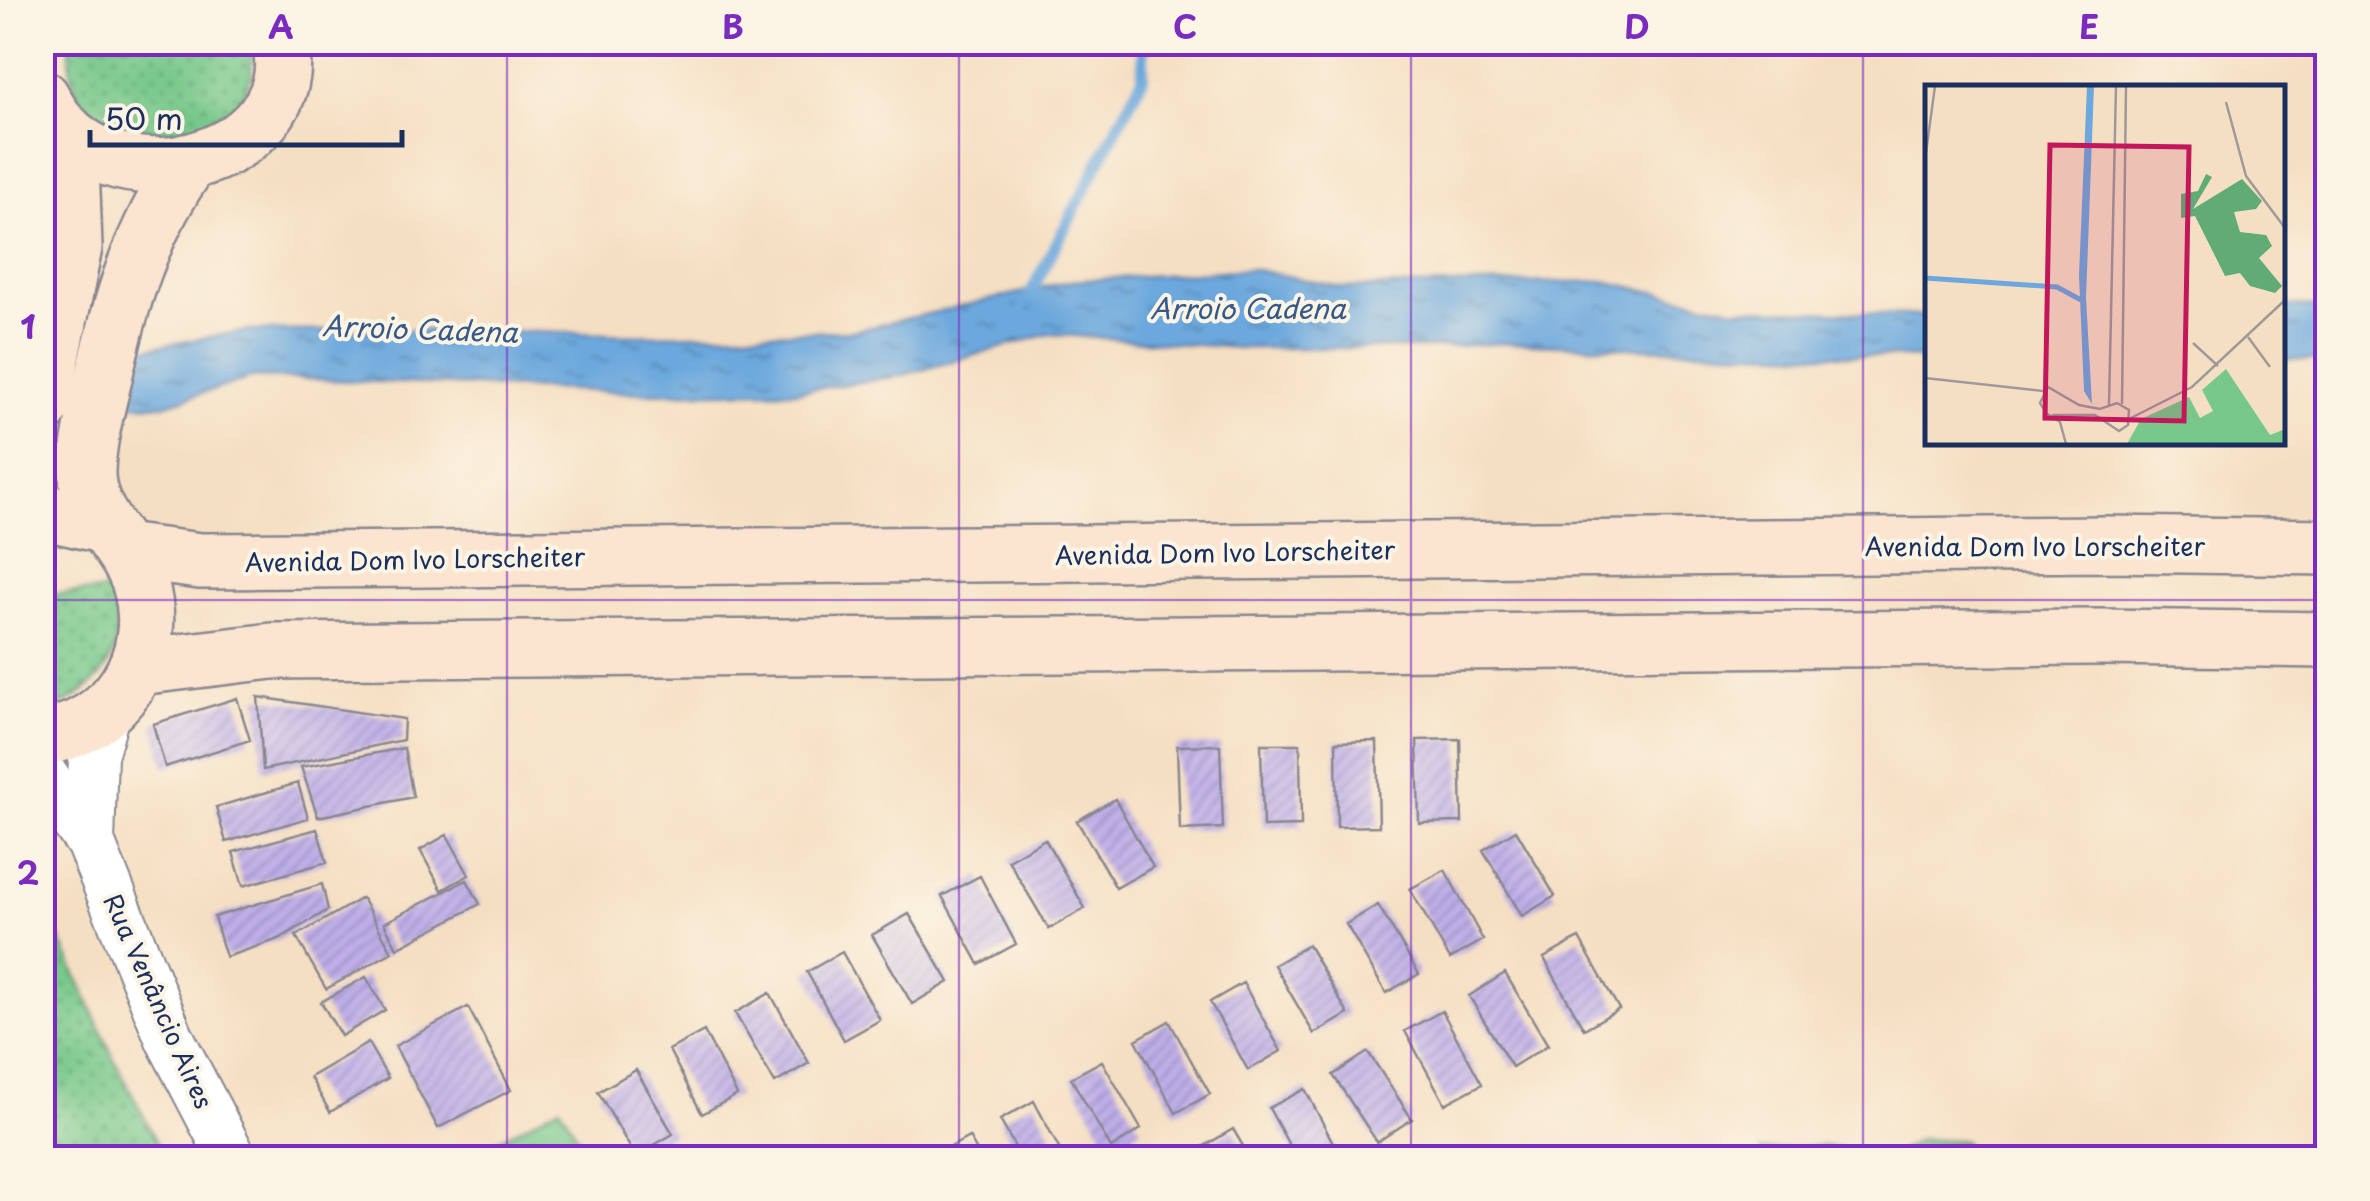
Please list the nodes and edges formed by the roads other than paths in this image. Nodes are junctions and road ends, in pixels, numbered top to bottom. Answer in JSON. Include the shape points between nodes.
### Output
{"nodes":[{"id":1,"x":280,"y":42,"type":"edge"},
{"id":2,"x":56,"y":117,"type":"edge"},
{"id":3,"x":188,"y":164,"type":"junction"},
{"id":4,"x":42,"y":406,"type":"edge"},
{"id":5,"x":42,"y":511,"type":"edge"},
{"id":6,"x":113,"y":538,"type":"junction"},
{"id":7,"x":2328,"y":546,"type":"edge"},
{"id":8,"x":2328,"y":640,"type":"edge"},
{"id":9,"x":138,"y":667,"type":"junction"},
{"id":10,"x":106,"y":712,"type":"junction"},
{"id":11,"x":42,"y":737,"type":"edge"},
{"id":12,"x":42,"y":774,"type":"edge"},
{"id":13,"x":90,"y":842,"type":"junction"},
{"id":14,"x":232,"y":1158,"type":"edge"}],
"edges":[{"from":1,"to":3,"type":"main road","via":[[280,81],[268,109],[248,134]]},
{"from":2,"to":3,"type":"main road","via":[[123,163]]},
{"from":2,"to":4,"type":"main road","via":[[74,248]]},
{"from":3,"to":6,"type":"main road","via":[[162,202],[124,289],[90,438],[87,476]]},
{"from":5,"to":6,"type":"main road","name":"Avenida Dom Ivo Lorscheiter"},
{"from":6,"to":7,"type":"main road","name":"Avenida Dom Ivo Lorscheiter","via":[[200,561]]},
{"from":6,"to":9,"type":"main road","via":[[141,587]]},
{"from":8,"to":9,"type":"main road","via":[[272,651]]},
{"from":9,"to":10,"type":"main road"},
{"from":10,"to":11,"type":"main road"},
{"from":10,"to":13,"type":"street","name":"Rua Venâncio Aires","via":[[93,755]]},
{"from":12,"to":13,"type":"street","name":"Rua Venâncio Aires"},
{"from":13,"to":14,"type":"street","name":"Rua Venâncio Aires","via":[[170,1039]]}]}
